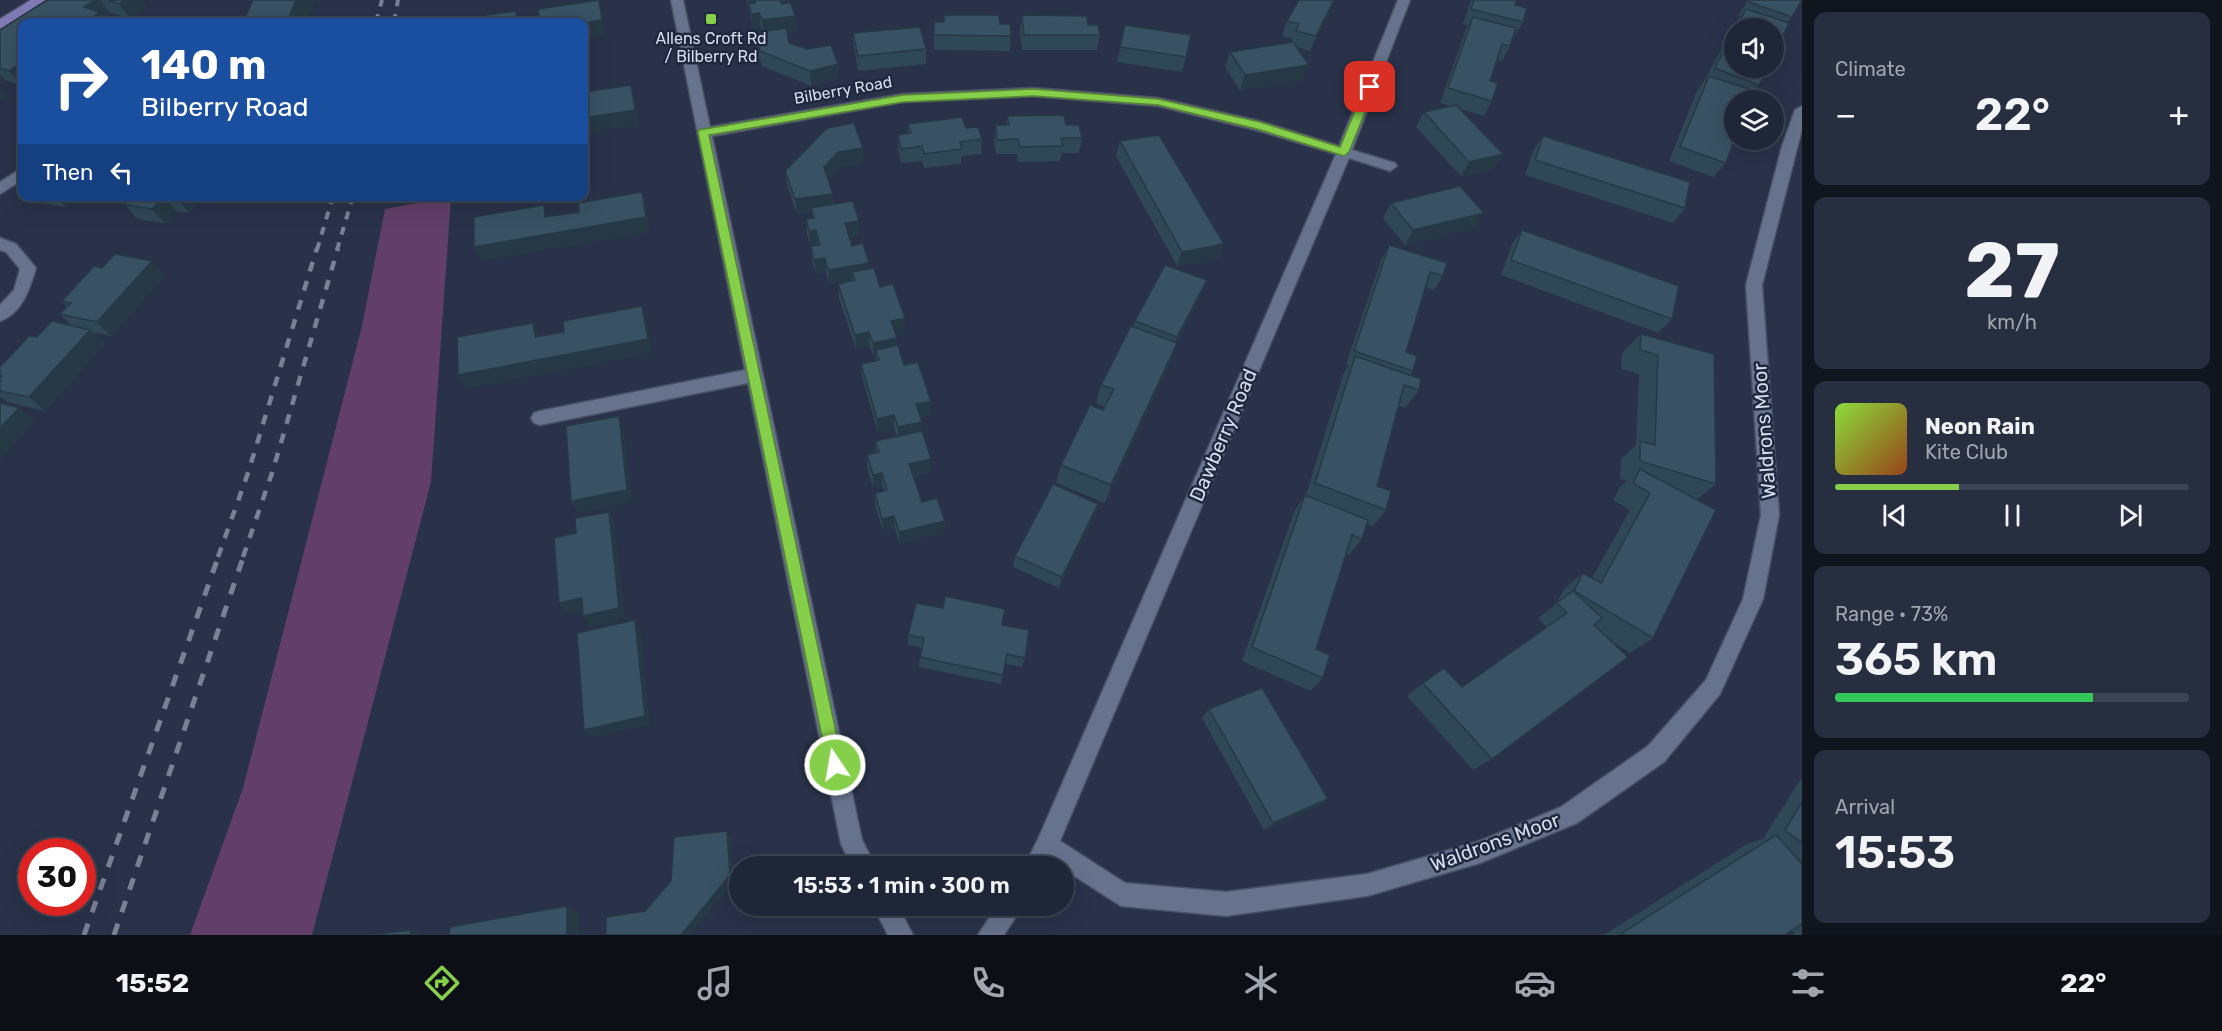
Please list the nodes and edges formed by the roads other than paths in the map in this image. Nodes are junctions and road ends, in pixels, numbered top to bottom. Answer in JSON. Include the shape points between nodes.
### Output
{"nodes":[{"id":1,"x":40,"y":0,"type":"edge"},
{"id":2,"x":677,"y":0,"type":"edge"},
{"id":3,"x":1404,"y":0,"type":"edge"},
{"id":4,"x":0,"y":25,"type":"edge"},
{"id":5,"x":1802,"y":110,"type":"edge"},
{"id":6,"x":703,"y":133,"type":"junction"},
{"id":7,"x":1344,"y":152,"type":"junction"},
{"id":8,"x":1390,"y":166,"type":"dead end"},
{"id":9,"x":18,"y":176,"type":"edge"},
{"id":10,"x":0,"y":189,"type":"edge"},
{"id":11,"x":0,"y":244,"type":"edge"},
{"id":12,"x":0,"y":315,"type":"edge"},
{"id":13,"x":753,"y":375,"type":"junction"},
{"id":14,"x":540,"y":418,"type":"dead end"},
{"id":15,"x":1047,"y":845,"type":"junction"},
{"id":16,"x":859,"y":856,"type":"edge"},
{"id":17,"x":1041,"y":856,"type":"edge"},
{"id":18,"x":891,"y":916,"type":"edge"},
{"id":19,"x":1004,"y":916,"type":"edge"},
{"id":20,"x":901,"y":935,"type":"edge"},
{"id":21,"x":990,"y":935,"type":"edge"}],
"edges":[{"from":1,"to":4,"type":"main road"},
{"from":2,"to":6,"type":"street"},
{"from":3,"to":7,"type":"street","name":"Dawberry Road"},
{"from":5,"to":15,"type":"street","name":"Waldrons Moor","via":[[1789,146],[1754,285],[1770,515],[1753,599],[1713,687],[1656,754],[1569,814],[1480,852],[1367,885],[1226,904],[1120,894]]},
{"from":6,"to":7,"type":"street","name":"Bilberry Road","via":[[903,98],[1034,92],[1158,102],[1260,126]]},
{"from":6,"to":13,"type":"street"},
{"from":7,"to":8,"type":"street","name":"Bilberry Road"},
{"from":7,"to":15,"type":"street","name":"Dawberry Road"},
{"from":9,"to":10,"type":"street"},
{"from":11,"to":12,"type":"street","via":[[11,248],[28,268],[21,293]]},
{"from":13,"to":14,"type":"street"},
{"from":13,"to":16,"type":"street","via":[[852,844]]},
{"from":15,"to":17,"type":"street","name":"Dawberry Road"},
{"from":18,"to":20,"type":"street"},
{"from":19,"to":21,"type":"street"}]}
